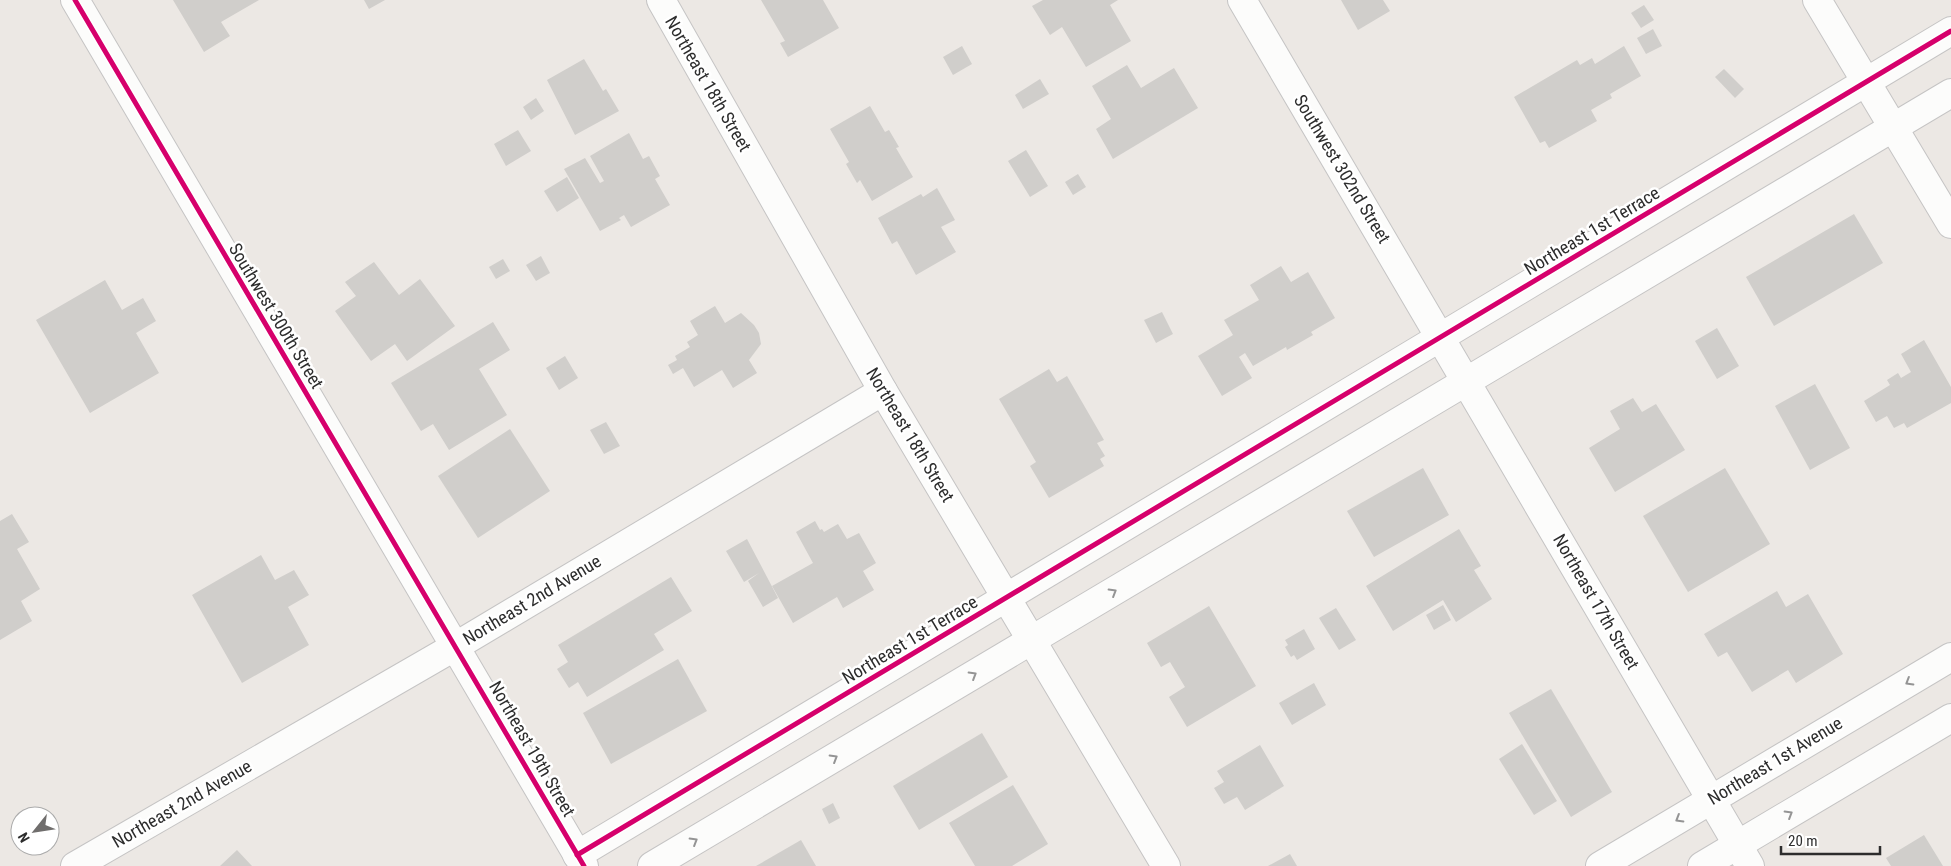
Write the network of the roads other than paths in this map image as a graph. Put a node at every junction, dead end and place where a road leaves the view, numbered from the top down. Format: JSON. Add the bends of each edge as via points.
{"nodes":[{"id":1,"x":75,"y":0,"type":"edge"},
{"id":2,"x":661,"y":0,"type":"edge"},
{"id":3,"x":1242,"y":0,"type":"edge"},
{"id":4,"x":1817,"y":0,"type":"edge"},
{"id":5,"x":1951,"y":31,"type":"edge"},
{"id":6,"x":1866,"y":81,"type":"junction"},
{"id":7,"x":1951,"y":93,"type":"edge"},
{"id":8,"x":1893,"y":128,"type":"junction"},
{"id":9,"x":1951,"y":224,"type":"edge"},
{"id":10,"x":1442,"y":338,"type":"junction"},
{"id":11,"x":1468,"y":382,"type":"junction"},
{"id":12,"x":883,"y":391,"type":"junction"},
{"id":13,"x":1007,"y":599,"type":"junction"},
{"id":14,"x":1031,"y":640,"type":"junction"},
{"id":15,"x":456,"y":646,"type":"junction"},
{"id":16,"x":1951,"y":656,"type":"edge"},
{"id":17,"x":1951,"y":718,"type":"edge"},
{"id":18,"x":1711,"y":800,"type":"junction"},
{"id":19,"x":1744,"y":856,"type":"edge"},
{"id":20,"x":581,"y":860,"type":"edge"},
{"id":21,"x":75,"y":866,"type":"edge"},
{"id":22,"x":652,"y":866,"type":"edge"},
{"id":23,"x":1166,"y":866,"type":"edge"},
{"id":24,"x":1600,"y":866,"type":"edge"},
{"id":25,"x":1702,"y":866,"type":"edge"}],
"edges":[{"from":1,"to":15,"type":"street","name":"Southwest 300th Street"},
{"from":2,"to":12,"type":"street","name":"Northeast 18th Street"},
{"from":3,"to":10,"type":"street","name":"Southwest 302nd Street"},
{"from":4,"to":6,"type":"street"},
{"from":5,"to":6,"type":"street","name":"Northeast 1st Terrace"},
{"from":6,"to":8,"type":"street"},
{"from":6,"to":10,"type":"street","name":"Northeast 1st Terrace"},
{"from":7,"to":8,"type":"street"},
{"from":8,"to":9,"type":"street"},
{"from":8,"to":11,"type":"street"},
{"from":10,"to":11,"type":"street","name":"Northeast 17th Street"},
{"from":10,"to":13,"type":"street","name":"Northeast 1st Terrace"},
{"from":14,"to":11,"type":"street","one_way":true},
{"from":11,"to":18,"type":"street","name":"Northeast 17th Street"},
{"from":12,"to":13,"type":"street","name":"Northeast 18th Street"},
{"from":12,"to":15,"type":"street","name":"Northeast 2nd Avenue"},
{"from":13,"to":14,"type":"street","name":"Northeast 18th Street"},
{"from":13,"to":20,"type":"street","name":"Northeast 1st Terrace"},
{"from":22,"to":14,"type":"street","one_way":true},
{"from":14,"to":23,"type":"street","name":"Northeast 18th Street"},
{"from":15,"to":20,"type":"street","name":"Northeast 19th Street"},
{"from":15,"to":21,"type":"street","name":"Northeast 2nd Avenue"},
{"from":16,"to":18,"type":"street","name":"Northeast 1st Avenue","one_way":true},
{"from":19,"to":17,"type":"street","one_way":true},
{"from":18,"to":19,"type":"street","name":"Northeast 17th Street"},
{"from":18,"to":24,"type":"street","name":"Northeast 1st Avenue","one_way":true},
{"from":19,"to":25,"type":"street"}]}
